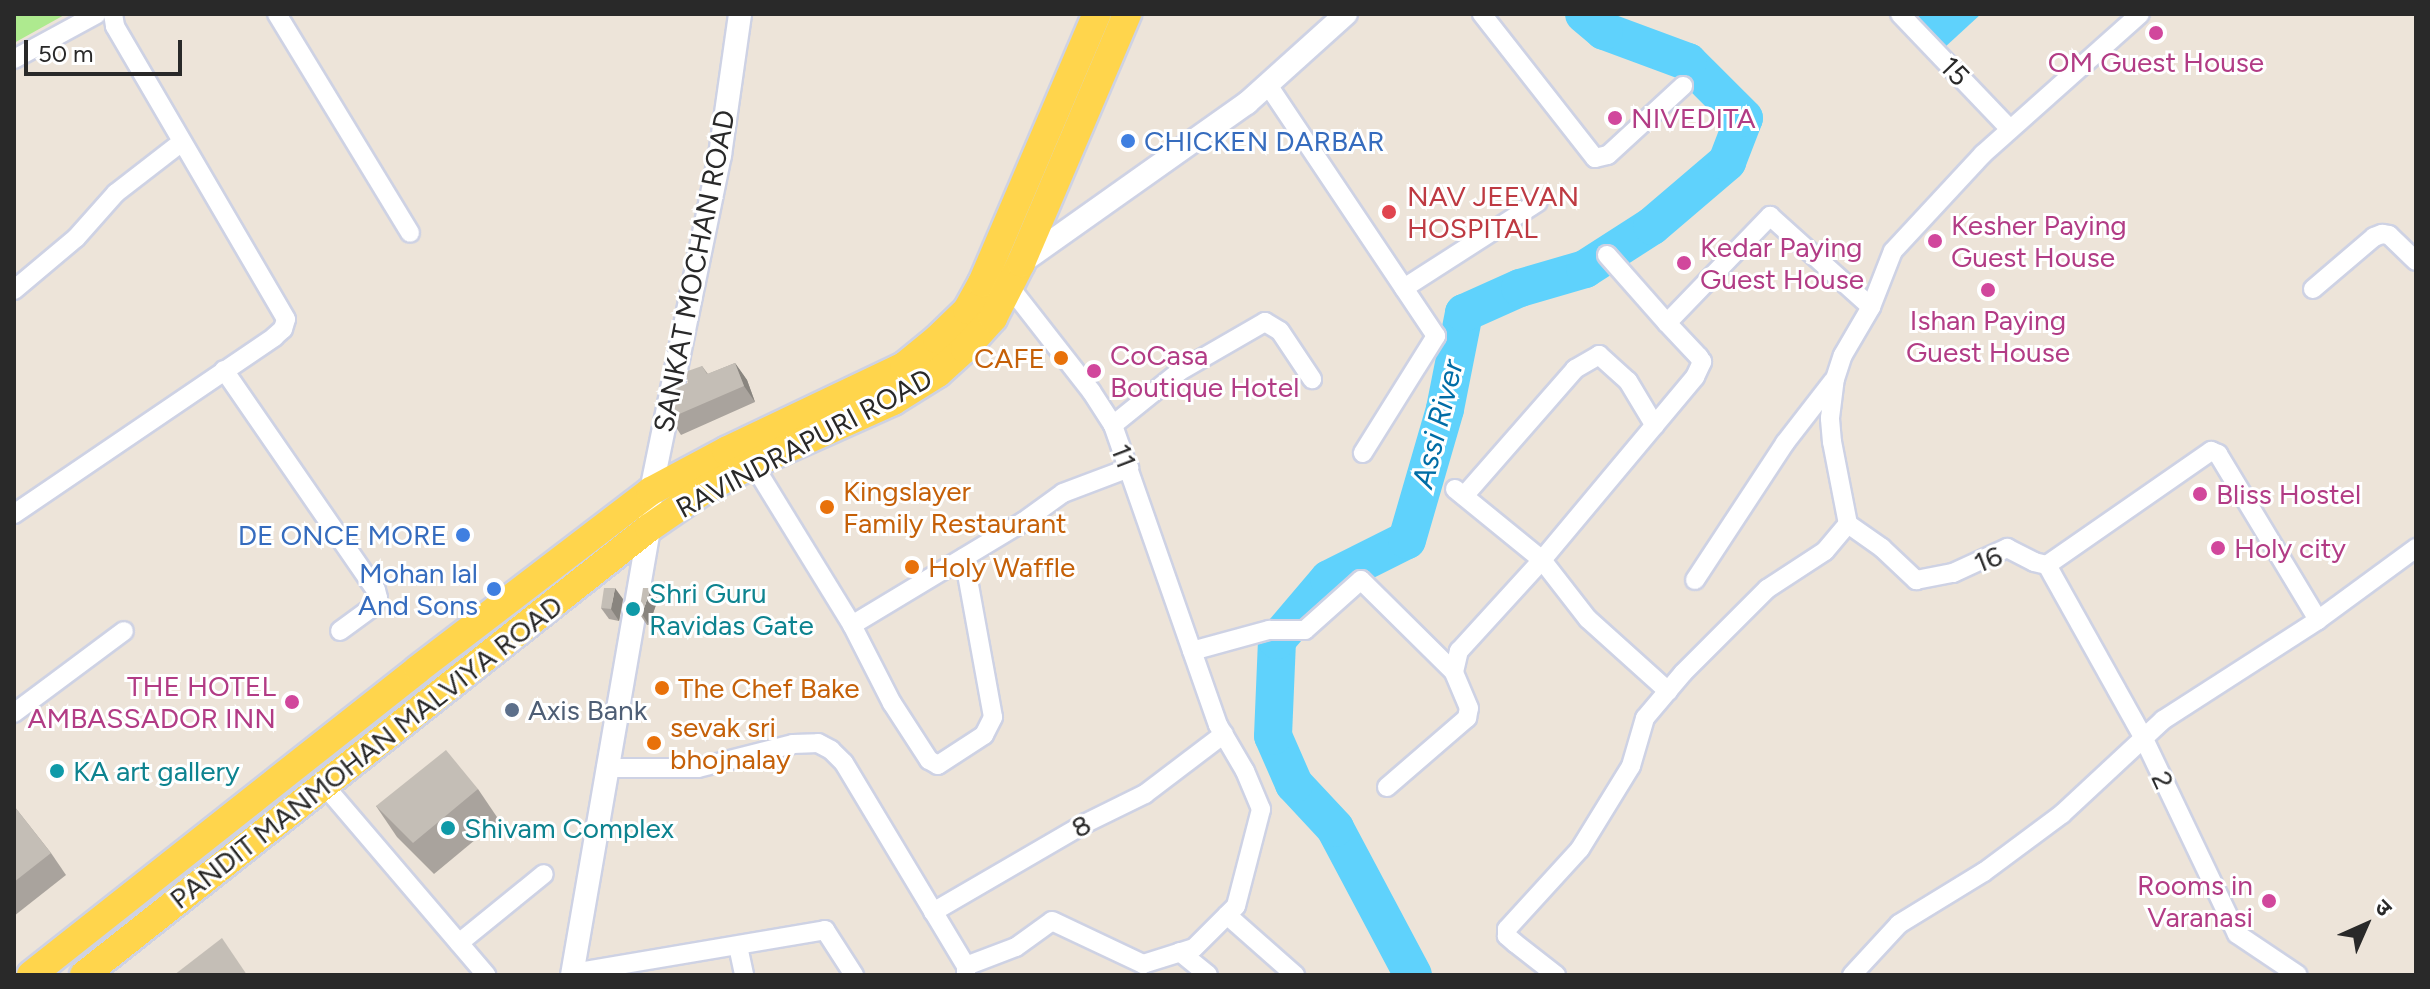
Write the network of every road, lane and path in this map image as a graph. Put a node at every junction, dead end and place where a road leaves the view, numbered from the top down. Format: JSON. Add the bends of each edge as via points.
{"nodes":[{"id":1,"x":97,"y":14,"type":"edge"},
{"id":2,"x":113,"y":14,"type":"edge"},
{"id":3,"x":277,"y":14,"type":"edge"},
{"id":4,"x":740,"y":14,"type":"edge"},
{"id":5,"x":1097,"y":14,"type":"edge"},
{"id":6,"x":1127,"y":14,"type":"edge"},
{"id":7,"x":1346,"y":14,"type":"edge"},
{"id":8,"x":1482,"y":14,"type":"edge"},
{"id":9,"x":1900,"y":14,"type":"edge"},
{"id":10,"x":2140,"y":14,"type":"edge"},
{"id":11,"x":14,"y":59,"type":"edge"},
{"id":12,"x":1268,"y":85,"type":"junction"},
{"id":13,"x":1683,"y":86,"type":"dead end"},
{"id":14,"x":2010,"y":129,"type":"junction"},
{"id":15,"x":182,"y":142,"type":"junction"},
{"id":16,"x":1538,"y":202,"type":"dead end"},
{"id":17,"x":410,"y":233,"type":"dead end"},
{"id":18,"x":1607,"y":255,"type":"dead end"},
{"id":19,"x":2416,"y":261,"type":"edge"},
{"id":20,"x":1015,"y":274,"type":"junction"},
{"id":21,"x":15,"y":288,"type":"edge"},
{"id":22,"x":1404,"y":288,"type":"junction"},
{"id":23,"x":2313,"y":289,"type":"dead end"},
{"id":24,"x":1871,"y":307,"type":"junction"},
{"id":25,"x":1667,"y":323,"type":"junction"},
{"id":26,"x":224,"y":370,"type":"junction"},
{"id":27,"x":1312,"y":379,"type":"dead end"},
{"id":28,"x":1835,"y":379,"type":"junction"},
{"id":29,"x":1113,"y":425,"type":"junction"},
{"id":30,"x":1655,"y":426,"type":"junction"},
{"id":31,"x":1363,"y":453,"type":"dead end"},
{"id":32,"x":753,"y":464,"type":"junction"},
{"id":33,"x":1129,"y":468,"type":"junction"},
{"id":34,"x":651,"y":491,"type":"junction"},
{"id":35,"x":14,"y":514,"type":"edge"},
{"id":36,"x":1848,"y":524,"type":"junction"},
{"id":37,"x":649,"y":528,"type":"junction"},
{"id":38,"x":2416,"y":548,"type":"edge"},
{"id":39,"x":964,"y":558,"type":"junction"},
{"id":40,"x":1542,"y":560,"type":"junction"},
{"id":41,"x":2047,"y":565,"type":"junction"},
{"id":42,"x":1695,"y":580,"type":"dead end"},
{"id":43,"x":2318,"y":620,"type":"junction"},
{"id":44,"x":852,"y":625,"type":"junction"},
{"id":45,"x":124,"y":631,"type":"dead end"},
{"id":46,"x":340,"y":631,"type":"dead end"},
{"id":47,"x":1192,"y":651,"type":"junction"},
{"id":48,"x":1454,"y":672,"type":"junction"},
{"id":49,"x":1668,"y":691,"type":"junction"},
{"id":50,"x":14,"y":713,"type":"edge"},
{"id":51,"x":1224,"y":734,"type":"junction"},
{"id":52,"x":2143,"y":737,"type":"junction"},
{"id":53,"x":606,"y":768,"type":"junction"},
{"id":54,"x":324,"y":785,"type":"junction"},
{"id":55,"x":1387,"y":787,"type":"dead end"},
{"id":56,"x":544,"y":874,"type":"dead end"},
{"id":57,"x":933,"y":912,"type":"junction"},
{"id":58,"x":1227,"y":915,"type":"junction"},
{"id":59,"x":459,"y":943,"type":"junction"},
{"id":60,"x":738,"y":946,"type":"junction"},
{"id":61,"x":1180,"y":952,"type":"junction"},
{"id":62,"x":966,"y":970,"type":"edge"},
{"id":63,"x":572,"y":974,"type":"edge"},
{"id":64,"x":31,"y":975,"type":"edge"},
{"id":65,"x":84,"y":975,"type":"edge"},
{"id":66,"x":486,"y":975,"type":"edge"},
{"id":67,"x":744,"y":975,"type":"edge"},
{"id":68,"x":854,"y":975,"type":"edge"},
{"id":69,"x":1208,"y":975,"type":"edge"},
{"id":70,"x":1295,"y":975,"type":"edge"},
{"id":71,"x":1556,"y":975,"type":"edge"},
{"id":72,"x":1852,"y":975,"type":"edge"},
{"id":73,"x":2298,"y":975,"type":"edge"}],
"edges":[{"from":1,"to":11,"type":"street"},
{"from":2,"to":15,"type":"street"},
{"from":3,"to":17,"type":"street"},
{"from":4,"to":34,"type":"street","name":"SANKAT MOCHAN ROAD","via":[[720,155]]},
{"from":5,"to":34,"type":"main road","name":"RAVINDRAPURI ROAD","via":[[967,310],[904,366]]},
{"from":6,"to":20,"type":"main road","name":"RAVINDRAPURI ROAD"},
{"from":7,"to":12,"type":"street"},
{"from":8,"to":13,"type":"street","via":[[1595,158],[1608,155]]},
{"from":9,"to":14,"type":"street","name":"15"},
{"from":10,"to":14,"type":"street"},
{"from":12,"to":20,"type":"street"},
{"from":12,"to":22,"type":"street"},
{"from":14,"to":24,"type":"street","via":[[1893,251]]},
{"from":15,"to":21,"type":"street","via":[[125,185],[76,238]]},
{"from":15,"to":26,"type":"street","via":[[286,319],[274,337]]},
{"from":16,"to":22,"type":"street"},
{"from":18,"to":25,"type":"street"},
{"from":19,"to":23,"type":"street","via":[[2382,234]]},
{"from":20,"to":29,"type":"street","name":"11"},
{"from":20,"to":32,"type":"main road","name":"RAVINDRAPURI ROAD","via":[[993,318],[938,373],[893,401]]},
{"from":22,"to":31,"type":"street","via":[[1436,336]]},
{"from":24,"to":25,"type":"street","via":[[1770,216]]},
{"from":24,"to":28,"type":"street"},
{"from":25,"to":30,"type":"street","via":[[1702,362]]},
{"from":26,"to":35,"type":"street"},
{"from":26,"to":46,"type":"street","via":[[376,590],[374,606]]},
{"from":27,"to":29,"type":"street","via":[[1280,331],[1265,322],[1180,371]]},
{"from":28,"to":36,"type":"street","via":[[1832,442]]},
{"from":28,"to":42,"type":"street","via":[[1785,443]]},
{"from":29,"to":33,"type":"street","name":"11"},
{"from":30,"to":40,"type":"street"},
{"from":30,"to":40,"type":"street","via":[[1628,381],[1599,355],[1575,369],[1460,492]]},
{"from":32,"to":37,"type":"main road","name":"RAVINDRAPURI ROAD"},
{"from":32,"to":44,"type":"street"},
{"from":33,"to":39,"type":"street","via":[[1063,493]]},
{"from":33,"to":47,"type":"street","name":"11"},
{"from":34,"to":37,"type":"street","name":"SANKAT MOCHAN ROAD"},
{"from":34,"to":64,"type":"main road","name":"RAVINDRAPURI ROAD"},
{"from":36,"to":41,"type":"street","name":"16","via":[[1916,580],[1953,573],[2007,548]]},
{"from":36,"to":49,"type":"street","via":[[1825,551],[1767,589]]},
{"from":37,"to":53,"type":"street","name":"SANKAT MOCHAN ROAD"},
{"from":37,"to":54,"type":"main road","name":"PANDIT MANMOHAN MALVIYA ROAD"},
{"from":38,"to":43,"type":"street"},
{"from":39,"to":44,"type":"street"},
{"from":39,"to":44,"type":"street","via":[[993,717],[984,735],[949,761],[938,765],[929,760]]},
{"from":40,"to":48,"type":"street","via":[[1459,651]]},
{"from":40,"to":49,"type":"street","via":[[1588,619]]},
{"from":41,"to":43,"type":"street","name":"16","via":[[2207,452],[2218,454]]},
{"from":41,"to":52,"type":"street","name":"2"},
{"from":43,"to":52,"type":"street"},
{"from":45,"to":50,"type":"street"},
{"from":47,"to":48,"type":"street","via":[[1269,630],[1305,630],[1361,580]]},
{"from":47,"to":51,"type":"street","name":"11"},
{"from":48,"to":55,"type":"street","via":[[1469,708],[1467,718]]},
{"from":49,"to":71,"type":"street","via":[[1645,718],[1631,766],[1580,849],[1507,929],[1507,936]]},
{"from":51,"to":57,"type":"street","name":"8","via":[[1145,794]]},
{"from":51,"to":58,"type":"street","name":"11","via":[[1261,809],[1236,906]]},
{"from":52,"to":72,"type":"street","via":[[2062,814],[1984,872],[1899,924]]},
{"from":52,"to":73,"type":"street","name":"2","via":[[2237,934]]},
{"from":53,"to":57,"type":"street","via":[[698,768],[793,744],[818,743],[844,763]]},
{"from":53,"to":63,"type":"street","name":"SANKAT MOCHAN ROAD"},
{"from":54,"to":59,"type":"street"},
{"from":54,"to":65,"type":"main road","name":"PANDIT MANMOHAN MALVIYA ROAD"},
{"from":56,"to":59,"type":"street"},
{"from":57,"to":62,"type":"street"},
{"from":58,"to":61,"type":"street","via":[[1194,948]]},
{"from":58,"to":70,"type":"street"},
{"from":59,"to":66,"type":"street"},
{"from":60,"to":63,"type":"street"},
{"from":60,"to":67,"type":"street"},
{"from":60,"to":68,"type":"street","via":[[825,930]]},
{"from":61,"to":62,"type":"street","via":[[1143,964],[1052,921],[1016,947]]},
{"from":61,"to":69,"type":"street"}]}
